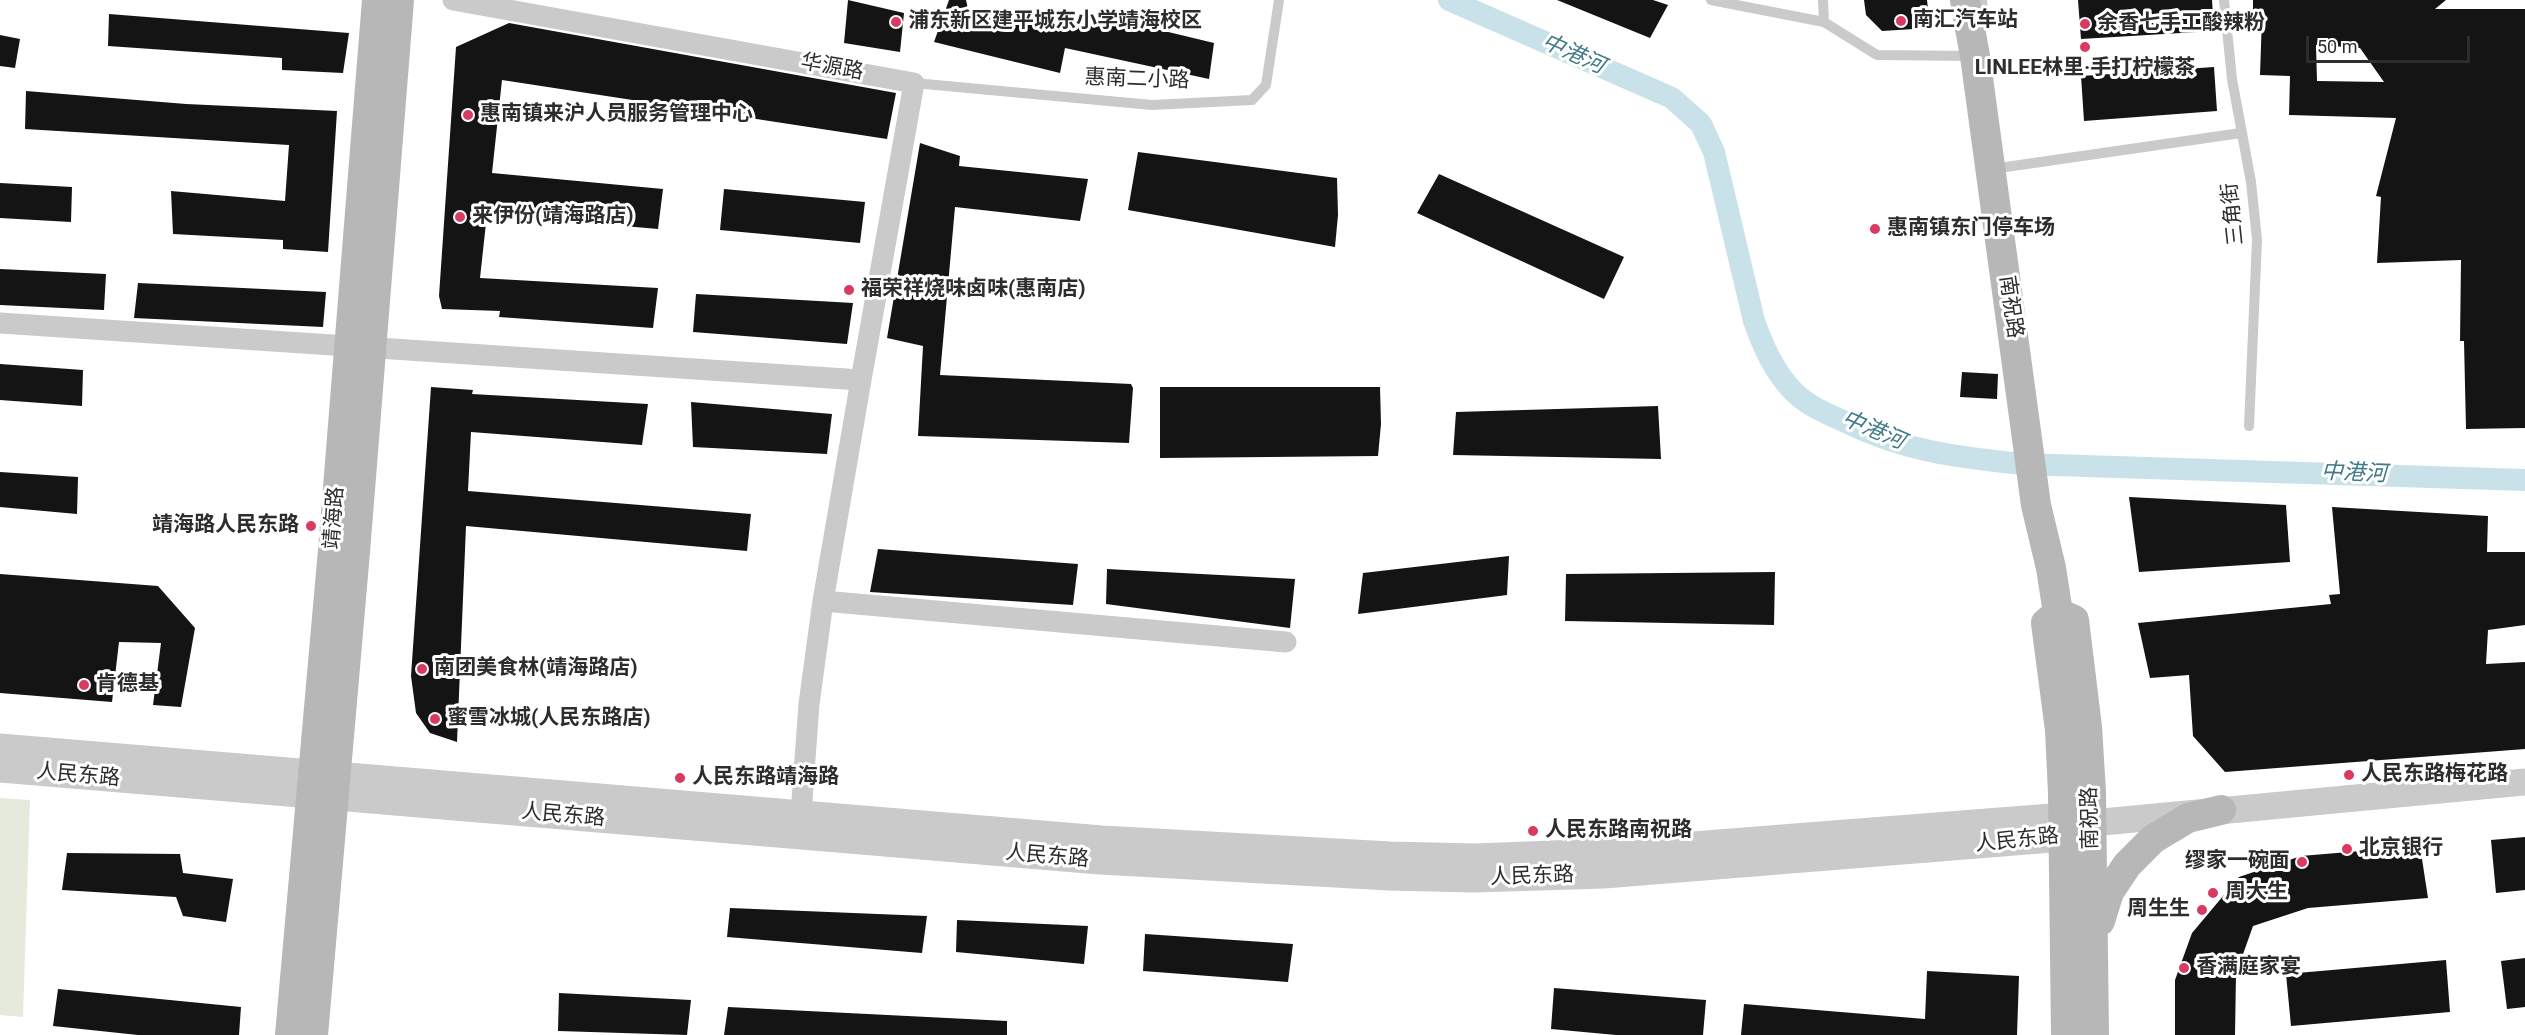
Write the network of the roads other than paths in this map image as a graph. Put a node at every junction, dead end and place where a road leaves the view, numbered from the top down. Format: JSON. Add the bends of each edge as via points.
{"nodes":[{"id":1,"x":376,"y":0,"type":"edge"},
{"id":2,"x":399,"y":0,"type":"edge"},
{"id":3,"x":453,"y":0,"type":"edge"},
{"id":4,"x":1279,"y":0,"type":"edge"},
{"id":5,"x":1711,"y":0,"type":"edge"},
{"id":6,"x":1823,"y":0,"type":"edge"},
{"id":7,"x":1965,"y":0,"type":"edge"},
{"id":8,"x":1982,"y":0,"type":"edge"},
{"id":9,"x":2224,"y":0,"type":"edge"},
{"id":10,"x":1824,"y":22,"type":"junction"},
{"id":11,"x":1973,"y":45,"type":"junction"},
{"id":12,"x":914,"y":83,"type":"junction"},
{"id":13,"x":2241,"y":133,"type":"junction"},
{"id":14,"x":1991,"y":170,"type":"junction"},
{"id":15,"x":0,"y":323,"type":"edge"},
{"id":16,"x":360,"y":346,"type":"junction"},
{"id":17,"x":861,"y":380,"type":"junction"},
{"id":18,"x":2249,"y":426,"type":"dead end"},
{"id":19,"x":823,"y":601,"type":"junction"},
{"id":20,"x":1286,"y":642,"type":"dead end"},
{"id":21,"x":0,"y":747,"type":"edge"},
{"id":22,"x":0,"y":769,"type":"edge"},
{"id":23,"x":2525,"y":782,"type":"edge"},
{"id":24,"x":323,"y":785,"type":"junction"},
{"id":25,"x":2221,"y":810,"type":"junction"},
{"id":26,"x":801,"y":814,"type":"junction"},
{"id":27,"x":2073,"y":825,"type":"junction"},
{"id":28,"x":2094,"y":942,"type":"junction"},
{"id":29,"x":290,"y":1035,"type":"edge"},
{"id":30,"x":313,"y":1035,"type":"edge"},
{"id":31,"x":2066,"y":1035,"type":"edge"},
{"id":32,"x":2094,"y":1035,"type":"edge"}],
"edges":[{"from":1,"to":16,"type":"main road","name":"靖海路"},
{"from":2,"to":16,"type":"main road","name":"靖海路"},
{"from":3,"to":12,"type":"street","name":"华源路"},
{"from":4,"to":12,"type":"lane","name":"惠南二小路","via":[[1266,85],[1252,100],[1152,105]]},
{"from":5,"to":10,"type":"lane"},
{"from":6,"to":10,"type":"lane"},
{"from":7,"to":11,"type":"main road","name":"南祝路"},
{"from":8,"to":11,"type":"lane"},
{"from":9,"to":13,"type":"lane","name":"三角街"},
{"from":10,"to":11,"type":"lane","via":[[1877,55]]},
{"from":11,"to":14,"type":"main road","name":"南祝路"},
{"from":12,"to":17,"type":"street"},
{"from":13,"to":14,"type":"lane"},
{"from":13,"to":18,"type":"lane","name":"三角街","via":[[2257,240]]},
{"from":14,"to":27,"type":"main road","name":"南祝路","via":[[2036,505],[2058,613],[2046,623]]},
{"from":15,"to":16,"type":"street"},
{"from":16,"to":17,"type":"street"},
{"from":16,"to":24,"type":"main road","name":"靖海路"},
{"from":17,"to":19,"type":"street"},
{"from":19,"to":20,"type":"street"},
{"from":19,"to":26,"type":"street","via":[[809,704]]},
{"from":21,"to":24,"type":"street","name":"人民东路"},
{"from":22,"to":24,"type":"street","name":"人民东路"},
{"from":23,"to":25,"type":"street","name":"人民东路"},
{"from":24,"to":26,"type":"street","name":"人民东路"},
{"from":24,"to":27,"type":"street","name":"人民东路","via":[[1100,861],[1474,879],[1604,874]]},
{"from":24,"to":29,"type":"main road","name":"靖海路"},
{"from":24,"to":30,"type":"main road","name":"靖海路"},
{"from":25,"to":27,"type":"street","name":"人民东路"},
{"from":25,"to":28,"type":"main road","via":[[2188,818],[2170,828],[2127,864],[2109,892]]},
{"from":26,"to":27,"type":"street","name":"人民东路","via":[[1102,839],[1474,857]]},
{"from":27,"to":28,"type":"main road","name":"南祝路"},
{"from":27,"to":31,"type":"main road","name":"南祝路"},
{"from":28,"to":32,"type":"main road","name":"南祝路"}]}
